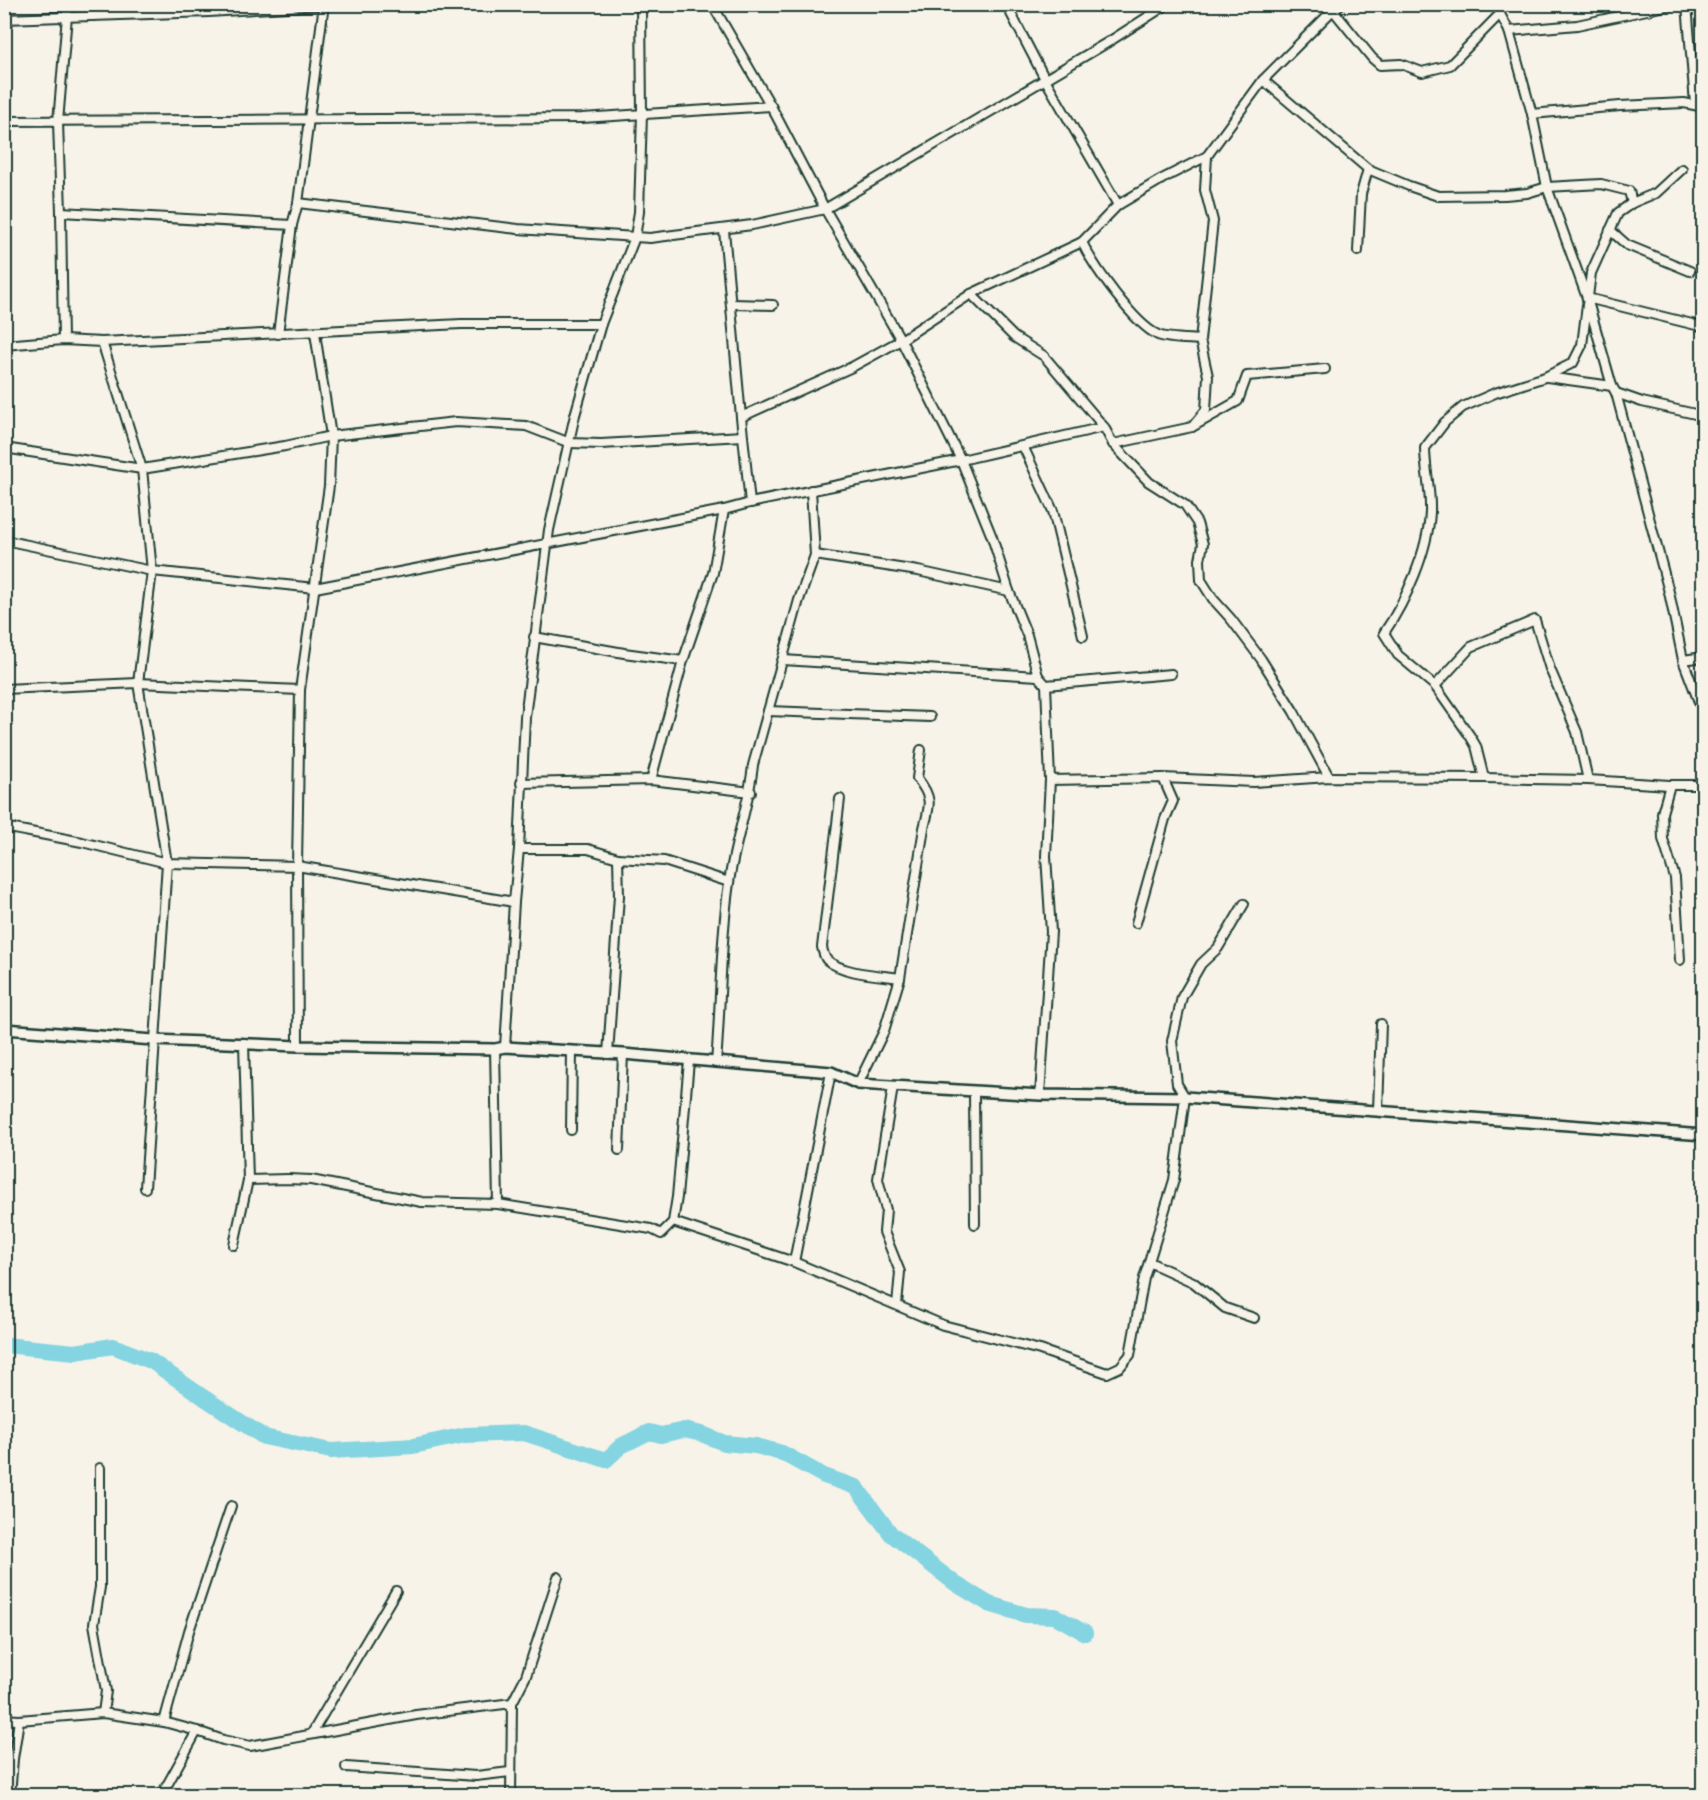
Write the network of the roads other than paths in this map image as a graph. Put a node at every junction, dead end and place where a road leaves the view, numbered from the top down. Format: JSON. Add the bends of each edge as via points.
{"nodes":[{"id":1,"x":68,"y":4,"type":"edge"},
{"id":2,"x":335,"y":4,"type":"edge"},
{"id":3,"x":453,"y":4,"type":"edge"},
{"id":4,"x":476,"y":4,"type":"edge"},
{"id":5,"x":641,"y":4,"type":"edge"},
{"id":6,"x":712,"y":4,"type":"edge"},
{"id":7,"x":1006,"y":4,"type":"edge"},
{"id":8,"x":1168,"y":4,"type":"edge"},
{"id":9,"x":1341,"y":4,"type":"edge"},
{"id":10,"x":1498,"y":4,"type":"edge"},
{"id":11,"x":1674,"y":4,"type":"edge"},
{"id":12,"x":1687,"y":4,"type":"edge"},
{"id":13,"x":324,"y":5,"type":"edge"},
{"id":14,"x":209,"y":8,"type":"edge"},
{"id":15,"x":1333,"y":10,"type":"junction"},
{"id":16,"x":1500,"y":14,"type":"junction"},
{"id":17,"x":66,"y":16,"type":"junction"},
{"id":18,"x":4,"y":19,"type":"edge"},
{"id":19,"x":1509,"y":31,"type":"junction"},
{"id":20,"x":1045,"y":79,"type":"junction"},
{"id":21,"x":1263,"y":80,"type":"junction"},
{"id":22,"x":1695,"y":104,"type":"junction"},
{"id":23,"x":771,"y":106,"type":"junction"},
{"id":24,"x":1704,"y":106,"type":"edge"},
{"id":25,"x":642,"y":114,"type":"junction"},
{"id":26,"x":1532,"y":114,"type":"junction"},
{"id":27,"x":309,"y":120,"type":"junction"},
{"id":28,"x":4,"y":121,"type":"edge"},
{"id":29,"x":57,"y":122,"type":"junction"},
{"id":30,"x":1208,"y":156,"type":"junction"},
{"id":31,"x":1368,"y":169,"type":"junction"},
{"id":32,"x":1682,"y":169,"type":"dead end"},
{"id":33,"x":1547,"y":187,"type":"junction"},
{"id":34,"x":298,"y":203,"type":"junction"},
{"id":35,"x":1632,"y":203,"type":"junction"},
{"id":36,"x":1118,"y":205,"type":"junction"},
{"id":37,"x":825,"y":209,"type":"junction"},
{"id":38,"x":62,"y":212,"type":"junction"},
{"id":39,"x":292,"y":225,"type":"junction"},
{"id":40,"x":724,"y":230,"type":"junction"},
{"id":41,"x":1610,"y":230,"type":"junction"},
{"id":42,"x":635,"y":237,"type":"junction"},
{"id":43,"x":1082,"y":242,"type":"junction"},
{"id":44,"x":1358,"y":251,"type":"dead end"},
{"id":45,"x":1690,"y":271,"type":"dead end"},
{"id":46,"x":971,"y":294,"type":"junction"},
{"id":47,"x":1587,"y":298,"type":"junction"},
{"id":48,"x":731,"y":304,"type":"junction"},
{"id":49,"x":773,"y":304,"type":"dead end"},
{"id":50,"x":601,"y":324,"type":"junction"},
{"id":51,"x":1704,"y":327,"type":"edge"},
{"id":52,"x":315,"y":333,"type":"junction"},
{"id":53,"x":278,"y":334,"type":"junction"},
{"id":54,"x":63,"y":340,"type":"junction"},
{"id":55,"x":901,"y":340,"type":"junction"},
{"id":56,"x":1200,"y":340,"type":"junction"},
{"id":57,"x":102,"y":342,"type":"junction"},
{"id":58,"x":4,"y":345,"type":"edge"},
{"id":59,"x":1325,"y":369,"type":"dead end"},
{"id":60,"x":1545,"y":377,"type":"junction"},
{"id":61,"x":1614,"y":389,"type":"junction"},
{"id":62,"x":1704,"y":416,"type":"edge"},
{"id":63,"x":741,"y":417,"type":"junction"},
{"id":64,"x":1104,"y":427,"type":"junction"},
{"id":65,"x":1192,"y":427,"type":"junction"},
{"id":66,"x":331,"y":436,"type":"junction"},
{"id":67,"x":743,"y":436,"type":"junction"},
{"id":68,"x":570,"y":442,"type":"junction"},
{"id":69,"x":1113,"y":444,"type":"junction"},
{"id":70,"x":1023,"y":446,"type":"junction"},
{"id":71,"x":4,"y":448,"type":"edge"},
{"id":72,"x":961,"y":460,"type":"junction"},
{"id":73,"x":141,"y":470,"type":"junction"},
{"id":74,"x":811,"y":490,"type":"junction"},
{"id":75,"x":750,"y":503,"type":"junction"},
{"id":76,"x":724,"y":510,"type":"junction"},
{"id":77,"x":4,"y":540,"type":"edge"},
{"id":78,"x":547,"y":545,"type":"junction"},
{"id":79,"x":815,"y":555,"type":"junction"},
{"id":80,"x":152,"y":571,"type":"junction"},
{"id":81,"x":315,"y":588,"type":"junction"},
{"id":82,"x":1009,"y":591,"type":"junction"},
{"id":83,"x":1083,"y":636,"type":"dead end"},
{"id":84,"x":534,"y":637,"type":"junction"},
{"id":85,"x":1704,"y":657,"type":"edge"},
{"id":86,"x":783,"y":660,"type":"junction"},
{"id":87,"x":1683,"y":660,"type":"junction"},
{"id":88,"x":683,"y":662,"type":"junction"},
{"id":89,"x":1171,"y":674,"type":"dead end"},
{"id":90,"x":1038,"y":676,"type":"junction"},
{"id":91,"x":138,"y":683,"type":"junction"},
{"id":92,"x":1046,"y":685,"type":"junction"},
{"id":93,"x":1435,"y":686,"type":"junction"},
{"id":94,"x":4,"y":689,"type":"edge"},
{"id":95,"x":300,"y":690,"type":"junction"},
{"id":96,"x":768,"y":711,"type":"junction"},
{"id":97,"x":1704,"y":715,"type":"edge"},
{"id":98,"x":930,"y":717,"type":"dead end"},
{"id":99,"x":921,"y":750,"type":"dead end"},
{"id":100,"x":1329,"y":777,"type":"junction"},
{"id":101,"x":1163,"y":778,"type":"junction"},
{"id":102,"x":1484,"y":778,"type":"junction"},
{"id":103,"x":651,"y":780,"type":"junction"},
{"id":104,"x":1050,"y":780,"type":"junction"},
{"id":105,"x":1588,"y":780,"type":"junction"},
{"id":106,"x":521,"y":783,"type":"junction"},
{"id":107,"x":1670,"y":785,"type":"junction"},
{"id":108,"x":1704,"y":785,"type":"edge"},
{"id":109,"x":751,"y":792,"type":"junction"},
{"id":110,"x":840,"y":799,"type":"dead end"},
{"id":111,"x":4,"y":827,"type":"edge"},
{"id":112,"x":519,"y":849,"type":"junction"},
{"id":113,"x":618,"y":858,"type":"junction"},
{"id":114,"x":167,"y":863,"type":"junction"},
{"id":115,"x":297,"y":866,"type":"junction"},
{"id":116,"x":729,"y":882,"type":"junction"},
{"id":117,"x":514,"y":902,"type":"junction"},
{"id":118,"x":1244,"y":904,"type":"dead end"},
{"id":119,"x":1136,"y":923,"type":"dead end"},
{"id":120,"x":1680,"y":960,"type":"dead end"},
{"id":121,"x":900,"y":978,"type":"junction"},
{"id":122,"x":1381,"y":1024,"type":"dead end"},
{"id":123,"x":4,"y":1029,"type":"edge"},
{"id":124,"x":154,"y":1040,"type":"junction"},
{"id":125,"x":244,"y":1043,"type":"junction"},
{"id":126,"x":298,"y":1046,"type":"junction"},
{"id":127,"x":506,"y":1047,"type":"junction"},
{"id":128,"x":495,"y":1049,"type":"junction"},
{"id":129,"x":572,"y":1051,"type":"junction"},
{"id":130,"x":608,"y":1054,"type":"junction"},
{"id":131,"x":623,"y":1054,"type":"junction"},
{"id":132,"x":689,"y":1061,"type":"junction"},
{"id":133,"x":716,"y":1063,"type":"junction"},
{"id":134,"x":831,"y":1072,"type":"junction"},
{"id":135,"x":858,"y":1084,"type":"junction"},
{"id":136,"x":893,"y":1087,"type":"junction"},
{"id":137,"x":974,"y":1091,"type":"junction"},
{"id":138,"x":1040,"y":1095,"type":"junction"},
{"id":139,"x":1185,"y":1097,"type":"junction"},
{"id":140,"x":1378,"y":1110,"type":"junction"},
{"id":141,"x":571,"y":1130,"type":"dead end"},
{"id":142,"x":1704,"y":1135,"type":"edge"},
{"id":143,"x":619,"y":1150,"type":"dead end"},
{"id":144,"x":248,"y":1180,"type":"junction"},
{"id":145,"x":145,"y":1188,"type":"dead end"},
{"id":146,"x":498,"y":1204,"type":"junction"},
{"id":147,"x":673,"y":1222,"type":"junction"},
{"id":148,"x":975,"y":1224,"type":"dead end"},
{"id":149,"x":234,"y":1245,"type":"dead end"},
{"id":150,"x":794,"y":1262,"type":"junction"},
{"id":151,"x":1149,"y":1262,"type":"junction"},
{"id":152,"x":897,"y":1305,"type":"junction"},
{"id":153,"x":1254,"y":1318,"type":"dead end"},
{"id":154,"x":100,"y":1468,"type":"dead end"},
{"id":155,"x":231,"y":1506,"type":"dead end"},
{"id":156,"x":558,"y":1577,"type":"dead end"},
{"id":157,"x":396,"y":1591,"type":"dead end"},
{"id":158,"x":512,"y":1703,"type":"junction"},
{"id":159,"x":104,"y":1713,"type":"junction"},
{"id":160,"x":4,"y":1719,"type":"edge"},
{"id":161,"x":19,"y":1720,"type":"junction"},
{"id":162,"x":164,"y":1722,"type":"junction"},
{"id":163,"x":197,"y":1731,"type":"junction"},
{"id":164,"x":312,"y":1733,"type":"junction"},
{"id":165,"x":346,"y":1767,"type":"dead end"},
{"id":166,"x":510,"y":1772,"type":"junction"},
{"id":167,"x":10,"y":1796,"type":"edge"},
{"id":168,"x":161,"y":1796,"type":"edge"},
{"id":169,"x":511,"y":1796,"type":"edge"}],
"edges":[{"from":1,"to":17,"type":"street"},
{"from":2,"to":13,"type":"street"},
{"from":3,"to":4,"type":"street"},
{"from":5,"to":25,"type":"street"},
{"from":6,"to":23,"type":"street"},
{"from":7,"to":20,"type":"street"},
{"from":8,"to":20,"type":"street"},
{"from":9,"to":15,"type":"street"},
{"from":10,"to":16,"type":"street"},
{"from":11,"to":19,"type":"street","via":[[1577,25]]},
{"from":12,"to":22,"type":"street"},
{"from":13,"to":14,"type":"street"},
{"from":13,"to":27,"type":"street"},
{"from":14,"to":17,"type":"street"},
{"from":15,"to":16,"type":"street","via":[[1380,65],[1401,64],[1422,72],[1450,65]]},
{"from":15,"to":21,"type":"street"},
{"from":16,"to":19,"type":"street"},
{"from":17,"to":18,"type":"street"},
{"from":17,"to":29,"type":"street"},
{"from":19,"to":26,"type":"street"},
{"from":20,"to":36,"type":"street"},
{"from":20,"to":37,"type":"street"},
{"from":21,"to":30,"type":"street"},
{"from":21,"to":31,"type":"street"},
{"from":22,"to":24,"type":"street"},
{"from":22,"to":26,"type":"street","via":[[1620,105]]},
{"from":23,"to":25,"type":"street"},
{"from":23,"to":37,"type":"street"},
{"from":25,"to":27,"type":"street"},
{"from":25,"to":42,"type":"street"},
{"from":26,"to":33,"type":"street"},
{"from":27,"to":29,"type":"street"},
{"from":27,"to":34,"type":"street"},
{"from":28,"to":29,"type":"street"},
{"from":29,"to":38,"type":"street"},
{"from":30,"to":36,"type":"street"},
{"from":30,"to":56,"type":"street","via":[[1205,190],[1213,221]]},
{"from":31,"to":33,"type":"street","via":[[1438,196],[1505,195]]},
{"from":31,"to":44,"type":"street","via":[[1361,194]]},
{"from":32,"to":35,"type":"street","via":[[1656,193]]},
{"from":33,"to":35,"type":"street","via":[[1601,184],[1629,191]]},
{"from":33,"to":47,"type":"street"},
{"from":34,"to":39,"type":"street"},
{"from":34,"to":42,"type":"street","via":[[518,229]]},
{"from":35,"to":41,"type":"street","via":[[1618,213]]},
{"from":36,"to":43,"type":"street"},
{"from":37,"to":40,"type":"street"},
{"from":37,"to":55,"type":"street"},
{"from":38,"to":39,"type":"street"},
{"from":38,"to":54,"type":"street"},
{"from":39,"to":53,"type":"street"},
{"from":40,"to":42,"type":"street"},
{"from":40,"to":48,"type":"street"},
{"from":41,"to":45,"type":"street","via":[[1627,245]]},
{"from":41,"to":47,"type":"street","via":[[1592,273]]},
{"from":42,"to":50,"type":"street"},
{"from":43,"to":46,"type":"street"},
{"from":43,"to":56,"type":"street","via":[[1113,290],[1146,326],[1159,335]]},
{"from":46,"to":55,"type":"street"},
{"from":46,"to":64,"type":"street","via":[[1014,337],[1044,356]]},
{"from":47,"to":51,"type":"street"},
{"from":47,"to":60,"type":"street","via":[[1582,345],[1573,363]]},
{"from":47,"to":61,"type":"street"},
{"from":48,"to":49,"type":"street"},
{"from":48,"to":63,"type":"street"},
{"from":50,"to":52,"type":"street","via":[[461,324]]},
{"from":50,"to":68,"type":"street"},
{"from":52,"to":53,"type":"street"},
{"from":52,"to":66,"type":"street"},
{"from":53,"to":57,"type":"street"},
{"from":54,"to":57,"type":"street"},
{"from":54,"to":58,"type":"street"},
{"from":55,"to":63,"type":"street","via":[[852,367]]},
{"from":55,"to":72,"type":"street"},
{"from":56,"to":65,"type":"street","via":[[1208,376],[1206,410]]},
{"from":57,"to":73,"type":"street"},
{"from":59,"to":65,"type":"street","via":[[1247,376],[1238,401]]},
{"from":60,"to":61,"type":"street"},
{"from":60,"to":93,"type":"street","via":[[1463,407],[1445,422],[1425,448],[1430,513],[1424,543],[1399,609],[1384,633],[1398,655]]},
{"from":61,"to":62,"type":"street","via":[[1642,402]]},
{"from":61,"to":87,"type":"street","via":[[1669,592]]},
{"from":63,"to":67,"type":"street"},
{"from":64,"to":69,"type":"street"},
{"from":64,"to":70,"type":"street"},
{"from":65,"to":69,"type":"street"},
{"from":66,"to":68,"type":"street","via":[[456,422],[526,426]]},
{"from":66,"to":73,"type":"street"},
{"from":66,"to":81,"type":"street","via":[[329,486]]},
{"from":67,"to":68,"type":"street","via":[[601,444]]},
{"from":67,"to":75,"type":"street"},
{"from":68,"to":78,"type":"street"},
{"from":69,"to":100,"type":"street","via":[[1149,482],[1185,504],[1197,523],[1203,544],[1201,580],[1261,659]]},
{"from":70,"to":72,"type":"street"},
{"from":70,"to":83,"type":"street","via":[[1053,511]]},
{"from":71,"to":73,"type":"street"},
{"from":72,"to":74,"type":"street"},
{"from":72,"to":82,"type":"street"},
{"from":73,"to":80,"type":"street"},
{"from":74,"to":75,"type":"street"},
{"from":74,"to":79,"type":"street"},
{"from":75,"to":76,"type":"street"},
{"from":76,"to":78,"type":"street"},
{"from":76,"to":88,"type":"street","via":[[713,573]]},
{"from":77,"to":80,"type":"street"},
{"from":78,"to":81,"type":"street"},
{"from":78,"to":84,"type":"street"},
{"from":79,"to":82,"type":"street","via":[[918,571]]},
{"from":79,"to":86,"type":"street"},
{"from":80,"to":81,"type":"street"},
{"from":80,"to":91,"type":"street"},
{"from":81,"to":95,"type":"street"},
{"from":82,"to":90,"type":"street"},
{"from":84,"to":88,"type":"street"},
{"from":84,"to":106,"type":"street"},
{"from":85,"to":87,"type":"street"},
{"from":86,"to":90,"type":"street"},
{"from":86,"to":96,"type":"street"},
{"from":87,"to":97,"type":"street"},
{"from":88,"to":103,"type":"street"},
{"from":89,"to":92,"type":"street"},
{"from":90,"to":92,"type":"street"},
{"from":91,"to":94,"type":"street"},
{"from":91,"to":95,"type":"street"},
{"from":91,"to":114,"type":"street"},
{"from":92,"to":104,"type":"street"},
{"from":93,"to":102,"type":"street","via":[[1476,746]]},
{"from":93,"to":105,"type":"street","via":[[1471,646],[1535,620],[1550,669],[1577,732]]},
{"from":95,"to":115,"type":"street"},
{"from":96,"to":98,"type":"street"},
{"from":96,"to":109,"type":"street","via":[[753,765]]},
{"from":99,"to":121,"type":"street","via":[[917,778],[930,805]]},
{"from":100,"to":101,"type":"street","via":[[1254,782]]},
{"from":100,"to":102,"type":"street"},
{"from":101,"to":104,"type":"street"},
{"from":101,"to":119,"type":"street","via":[[1173,801]]},
{"from":102,"to":105,"type":"street"},
{"from":103,"to":106,"type":"street"},
{"from":103,"to":109,"type":"street"},
{"from":104,"to":138,"type":"street","via":[[1046,856],[1052,932]]},
{"from":105,"to":107,"type":"street"},
{"from":106,"to":112,"type":"street"},
{"from":107,"to":108,"type":"street"},
{"from":107,"to":120,"type":"street","via":[[1662,813],[1663,839],[1675,878]]},
{"from":109,"to":116,"type":"street"},
{"from":110,"to":121,"type":"street","via":[[824,956],[851,970]]},
{"from":111,"to":114,"type":"street"},
{"from":112,"to":113,"type":"street","via":[[588,849]]},
{"from":112,"to":117,"type":"street"},
{"from":113,"to":116,"type":"street","via":[[664,861]]},
{"from":113,"to":130,"type":"street"},
{"from":114,"to":115,"type":"street"},
{"from":114,"to":124,"type":"street"},
{"from":115,"to":117,"type":"street"},
{"from":115,"to":126,"type":"street"},
{"from":116,"to":133,"type":"street"},
{"from":117,"to":127,"type":"street"},
{"from":118,"to":139,"type":"street","via":[[1182,997],[1172,1041],[1177,1084]]},
{"from":121,"to":135,"type":"street","via":[[884,1031]]},
{"from":122,"to":140,"type":"street"},
{"from":123,"to":124,"type":"street"},
{"from":124,"to":125,"type":"street"},
{"from":124,"to":145,"type":"street"},
{"from":125,"to":126,"type":"street"},
{"from":125,"to":144,"type":"street"},
{"from":126,"to":128,"type":"street"},
{"from":127,"to":128,"type":"street"},
{"from":127,"to":129,"type":"street"},
{"from":128,"to":146,"type":"street"},
{"from":129,"to":130,"type":"street"},
{"from":129,"to":141,"type":"street"},
{"from":130,"to":131,"type":"street"},
{"from":131,"to":132,"type":"street"},
{"from":131,"to":143,"type":"street"},
{"from":132,"to":133,"type":"street"},
{"from":132,"to":147,"type":"street"},
{"from":133,"to":134,"type":"street"},
{"from":134,"to":135,"type":"street"},
{"from":134,"to":150,"type":"street"},
{"from":135,"to":136,"type":"street"},
{"from":136,"to":137,"type":"street"},
{"from":136,"to":152,"type":"street","via":[[878,1179],[886,1210],[885,1233],[900,1272]]},
{"from":137,"to":138,"type":"street"},
{"from":137,"to":148,"type":"street"},
{"from":138,"to":139,"type":"street"},
{"from":139,"to":140,"type":"street"},
{"from":139,"to":151,"type":"street","via":[[1174,1180]]},
{"from":140,"to":142,"type":"street"},
{"from":144,"to":146,"type":"street","via":[[311,1180],[422,1202]]},
{"from":144,"to":149,"type":"street"},
{"from":146,"to":147,"type":"street","via":[[651,1229],[661,1234]]},
{"from":147,"to":150,"type":"street"},
{"from":150,"to":152,"type":"street"},
{"from":151,"to":152,"type":"street","via":[[1130,1355],[1120,1367],[1107,1373],[1040,1350],[943,1325]]},
{"from":151,"to":153,"type":"street","via":[[1193,1282],[1225,1308]]},
{"from":154,"to":159,"type":"street","via":[[100,1587],[94,1624],[106,1691]]},
{"from":155,"to":162,"type":"street","via":[[189,1630]]},
{"from":156,"to":158,"type":"street","via":[[526,1676]]},
{"from":157,"to":164,"type":"street"},
{"from":158,"to":164,"type":"street"},
{"from":158,"to":166,"type":"street"},
{"from":159,"to":161,"type":"street"},
{"from":159,"to":162,"type":"street"},
{"from":160,"to":161,"type":"street"},
{"from":161,"to":167,"type":"street"},
{"from":162,"to":163,"type":"street"},
{"from":163,"to":164,"type":"street","via":[[250,1746]]},
{"from":163,"to":168,"type":"street"},
{"from":165,"to":166,"type":"street","via":[[476,1776]]},
{"from":166,"to":169,"type":"street"}]}
